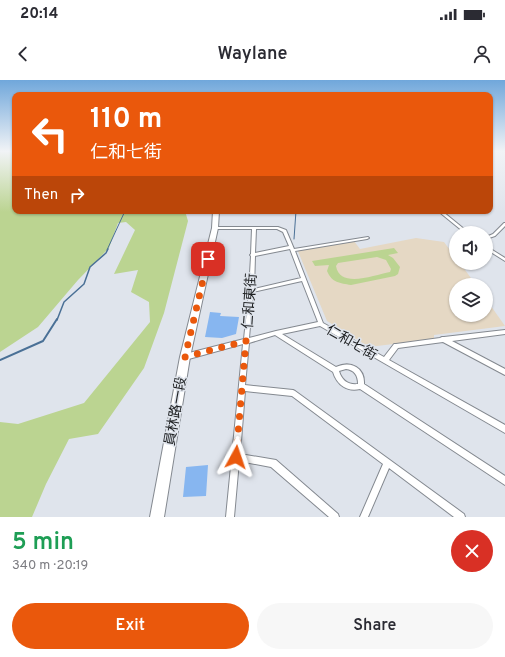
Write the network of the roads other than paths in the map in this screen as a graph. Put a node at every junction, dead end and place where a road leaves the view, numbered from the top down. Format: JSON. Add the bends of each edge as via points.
{"nodes":[{"id":1,"x":216,"y":214,"type":"edge"},
{"id":2,"x":444,"y":214,"type":"edge"},
{"id":3,"x":505,"y":224,"type":"edge"},
{"id":4,"x":458,"y":226,"type":"edge"},
{"id":5,"x":215,"y":228,"type":"junction"},
{"id":6,"x":254,"y":228,"type":"junction"},
{"id":7,"x":493,"y":235,"type":"edge"},
{"id":8,"x":367,"y":238,"type":"dead end"},
{"id":9,"x":292,"y":248,"type":"junction"},
{"id":10,"x":493,"y":252,"type":"edge"},
{"id":11,"x":252,"y":255,"type":"junction"},
{"id":12,"x":505,"y":260,"type":"edge"},
{"id":13,"x":304,"y":279,"type":"junction"},
{"id":14,"x":251,"y":291,"type":"junction"},
{"id":15,"x":321,"y":324,"type":"junction"},
{"id":16,"x":505,"y":332,"type":"edge"},
{"id":17,"x":276,"y":333,"type":"junction"},
{"id":18,"x":441,"y":339,"type":"junction"},
{"id":19,"x":246,"y":341,"type":"junction"},
{"id":20,"x":185,"y":357,"type":"junction"},
{"id":21,"x":384,"y":361,"type":"junction"},
{"id":22,"x":336,"y":370,"type":"junction"},
{"id":23,"x":505,"y":372,"type":"edge"},
{"id":24,"x":361,"y":386,"type":"junction"},
{"id":25,"x":242,"y":388,"type":"junction"},
{"id":26,"x":505,"y":429,"type":"edge"},
{"id":27,"x":236,"y":457,"type":"junction"},
{"id":28,"x":387,"y":463,"type":"junction"},
{"id":29,"x":505,"y":481,"type":"edge"},
{"id":30,"x":158,"y":517,"type":"edge"},
{"id":31,"x":230,"y":517,"type":"edge"},
{"id":32,"x":335,"y":517,"type":"edge"},
{"id":33,"x":364,"y":517,"type":"edge"},
{"id":34,"x":461,"y":517,"type":"edge"}],
"edges":[{"from":1,"to":5,"type":"main road","name":"員林路一段"},
{"from":2,"to":4,"type":"street"},
{"from":3,"to":7,"type":"street"},
{"from":5,"to":6,"type":"street"},
{"from":5,"to":20,"type":"main road","name":"員林路一段"},
{"from":6,"to":9,"type":"street","via":[[282,229]]},
{"from":6,"to":11,"type":"street","name":"仁和東街"},
{"from":8,"to":9,"type":"street"},
{"from":9,"to":11,"type":"street"},
{"from":9,"to":13,"type":"street"},
{"from":10,"to":12,"type":"street"},
{"from":11,"to":14,"type":"street","name":"仁和東街"},
{"from":13,"to":14,"type":"street"},
{"from":13,"to":15,"type":"street"},
{"from":14,"to":19,"type":"street","name":"仁和東街"},
{"from":15,"to":17,"type":"street","name":"仁和七街"},
{"from":15,"to":21,"type":"street","name":"仁和七街"},
{"from":16,"to":18,"type":"street"},
{"from":17,"to":19,"type":"street","name":"仁和七街"},
{"from":17,"to":22,"type":"street"},
{"from":18,"to":21,"type":"street","via":[[396,346]]},
{"from":18,"to":23,"type":"street"},
{"from":19,"to":20,"type":"street","name":"仁和七街"},
{"from":19,"to":25,"type":"street","name":"仁和東街"},
{"from":20,"to":30,"type":"main road","name":"員林路一段"},
{"from":21,"to":26,"type":"street","name":"仁和七街"},
{"from":22,"to":24,"type":"street","via":[[337,377],[342,383],[355,388]]},
{"from":22,"to":24,"type":"street","via":[[341,366],[354,368],[360,374]]},
{"from":24,"to":29,"type":"street"},
{"from":25,"to":27,"type":"street","name":"仁和東街"},
{"from":25,"to":28,"type":"street","via":[[293,393]]},
{"from":27,"to":31,"type":"street","name":"仁和東街"},
{"from":27,"to":32,"type":"street","via":[[273,463]]},
{"from":28,"to":33,"type":"street"},
{"from":28,"to":34,"type":"street"}]}
